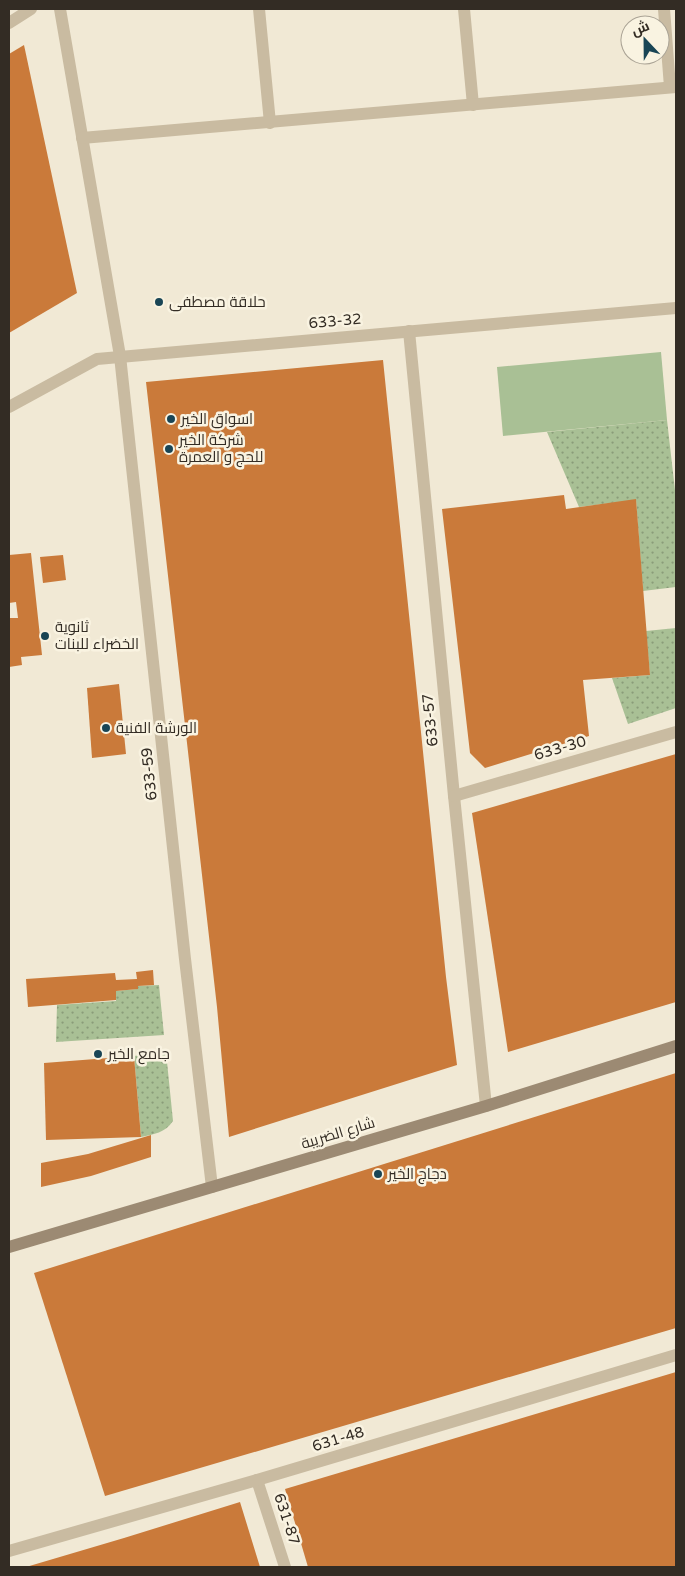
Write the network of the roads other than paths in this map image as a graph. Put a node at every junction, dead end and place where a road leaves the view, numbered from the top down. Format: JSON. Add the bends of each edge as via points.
{"nodes":[{"id":1,"x":31,"y":9,"type":"edge"},
{"id":2,"x":60,"y":9,"type":"edge"},
{"id":3,"x":259,"y":9,"type":"edge"},
{"id":4,"x":464,"y":9,"type":"edge"},
{"id":5,"x":664,"y":9,"type":"edge"},
{"id":6,"x":9,"y":23,"type":"edge"},
{"id":7,"x":673,"y":87,"type":"edge"},
{"id":8,"x":473,"y":105,"type":"junction"},
{"id":9,"x":270,"y":122,"type":"junction"},
{"id":10,"x":82,"y":138,"type":"junction"},
{"id":11,"x":676,"y":308,"type":"edge"},
{"id":12,"x":409,"y":331,"type":"junction"},
{"id":13,"x":120,"y":356,"type":"junction"},
{"id":14,"x":9,"y":407,"type":"edge"},
{"id":15,"x":676,"y":732,"type":"edge"},
{"id":16,"x":454,"y":796,"type":"junction"},
{"id":17,"x":676,"y":1046,"type":"edge"},
{"id":18,"x":486,"y":1106,"type":"junction"},
{"id":19,"x":212,"y":1188,"type":"junction"},
{"id":20,"x":9,"y":1247,"type":"edge"},
{"id":21,"x":676,"y":1355,"type":"edge"},
{"id":22,"x":257,"y":1480,"type":"junction"},
{"id":23,"x":9,"y":1551,"type":"edge"},
{"id":24,"x":285,"y":1567,"type":"edge"}],
"edges":[{"from":1,"to":6,"type":"street"},
{"from":2,"to":10,"type":"street","name":"633-59"},
{"from":3,"to":9,"type":"street"},
{"from":4,"to":8,"type":"street"},
{"from":5,"to":7,"type":"street"},
{"from":7,"to":8,"type":"street"},
{"from":8,"to":9,"type":"street"},
{"from":9,"to":10,"type":"street"},
{"from":10,"to":13,"type":"street","name":"633-59"},
{"from":11,"to":12,"type":"street","name":"633-32"},
{"from":12,"to":13,"type":"street","name":"633-32"},
{"from":12,"to":16,"type":"street","name":"633-57"},
{"from":13,"to":14,"type":"street","name":"633-32","via":[[97,359]]},
{"from":13,"to":19,"type":"street","name":"633-59"},
{"from":15,"to":16,"type":"street","name":"633-30"},
{"from":16,"to":18,"type":"street","name":"633-57"},
{"from":17,"to":18,"type":"street","name":"شارع الضريبة"},
{"from":18,"to":19,"type":"street","name":"شارع الضريبة"},
{"from":19,"to":20,"type":"street","name":"شارع الضريبة"},
{"from":21,"to":22,"type":"street","name":"631-48"},
{"from":22,"to":23,"type":"street","name":"631-48"},
{"from":22,"to":24,"type":"street","name":"631-87"}]}
